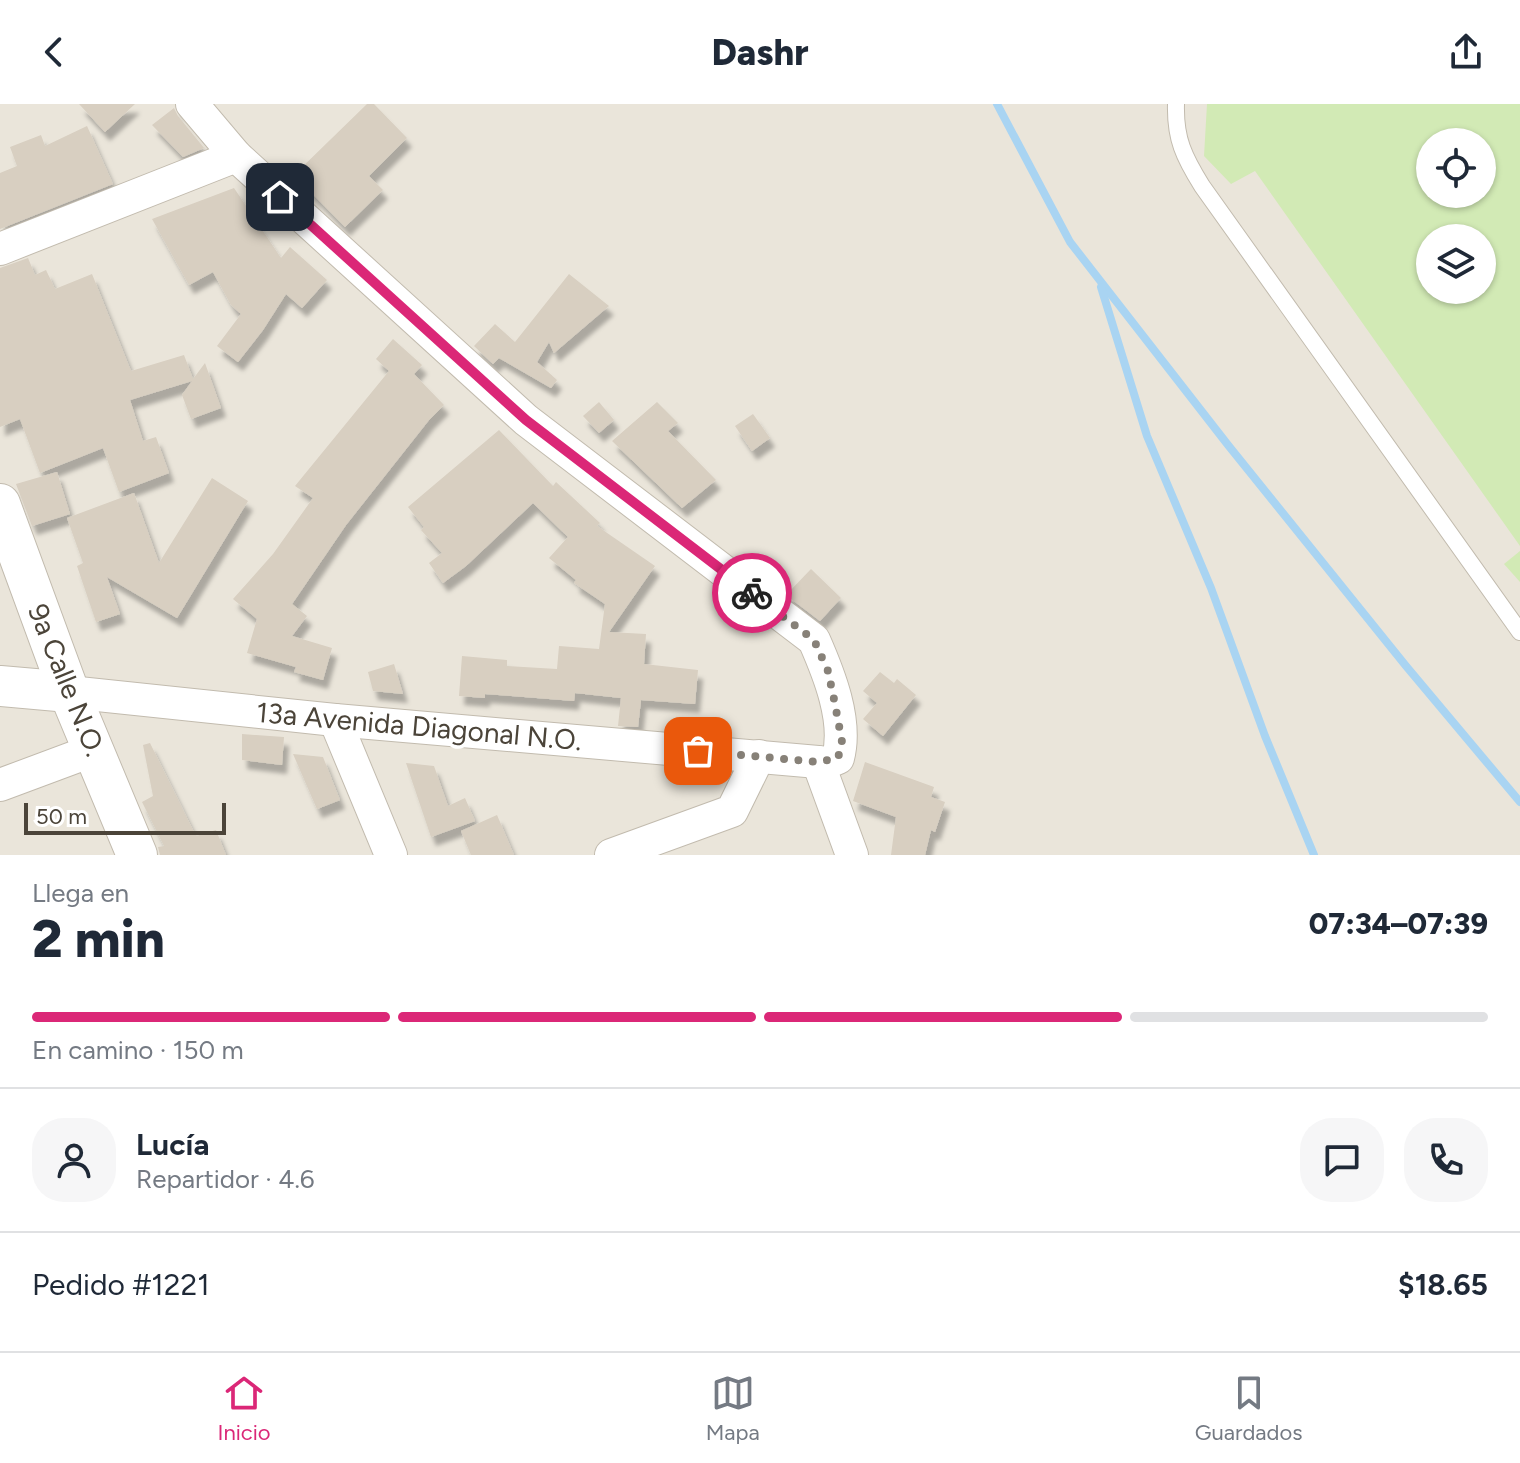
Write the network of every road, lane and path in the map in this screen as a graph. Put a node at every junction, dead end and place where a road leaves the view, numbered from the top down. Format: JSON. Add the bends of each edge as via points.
{"nodes":[{"id":1,"x":192,"y":104,"type":"edge"},
{"id":2,"x":1176,"y":104,"type":"edge"},
{"id":3,"x":236,"y":156,"type":"junction"},
{"id":4,"x":0,"y":249,"type":"edge"},
{"id":5,"x":0,"y":504,"type":"edge"},
{"id":6,"x":1514,"y":617,"type":"edge"},
{"id":7,"x":1520,"y":632,"type":"edge"},
{"id":8,"x":0,"y":686,"type":"edge"},
{"id":9,"x":69,"y":692,"type":"junction"},
{"id":10,"x":335,"y":720,"type":"junction"},
{"id":11,"x":94,"y":750,"type":"junction"},
{"id":12,"x":759,"y":756,"type":"junction"},
{"id":13,"x":828,"y":760,"type":"junction"},
{"id":14,"x":0,"y":785,"type":"edge"},
{"id":15,"x":137,"y":855,"type":"edge"},
{"id":16,"x":391,"y":855,"type":"edge"},
{"id":17,"x":611,"y":855,"type":"edge"},
{"id":18,"x":852,"y":855,"type":"edge"}],
"edges":[{"from":1,"to":3,"type":"street"},
{"from":2,"to":6,"type":"lane","via":[[1183,155],[1202,186]]},
{"from":3,"to":4,"type":"street"},
{"from":3,"to":13,"type":"street","via":[[526,420],[814,640],[828,671],[842,742]]},
{"from":5,"to":9,"type":"street","name":"9a Calle N.O."},
{"from":6,"to":7,"type":"lane"},
{"from":8,"to":9,"type":"street","name":"13a Avenida Diagonal N.O."},
{"from":9,"to":10,"type":"street","name":"13a Avenida Diagonal N.O."},
{"from":9,"to":11,"type":"street","name":"9a Calle N.O."},
{"from":10,"to":12,"type":"street","name":"13a Avenida Diagonal N.O."},
{"from":10,"to":16,"type":"street"},
{"from":11,"to":14,"type":"street"},
{"from":11,"to":15,"type":"street","name":"9a Calle N.O."},
{"from":12,"to":13,"type":"street","name":"13a Avenida Diagonal N.O."},
{"from":12,"to":17,"type":"street","via":[[732,811]]},
{"from":13,"to":18,"type":"street"}]}
